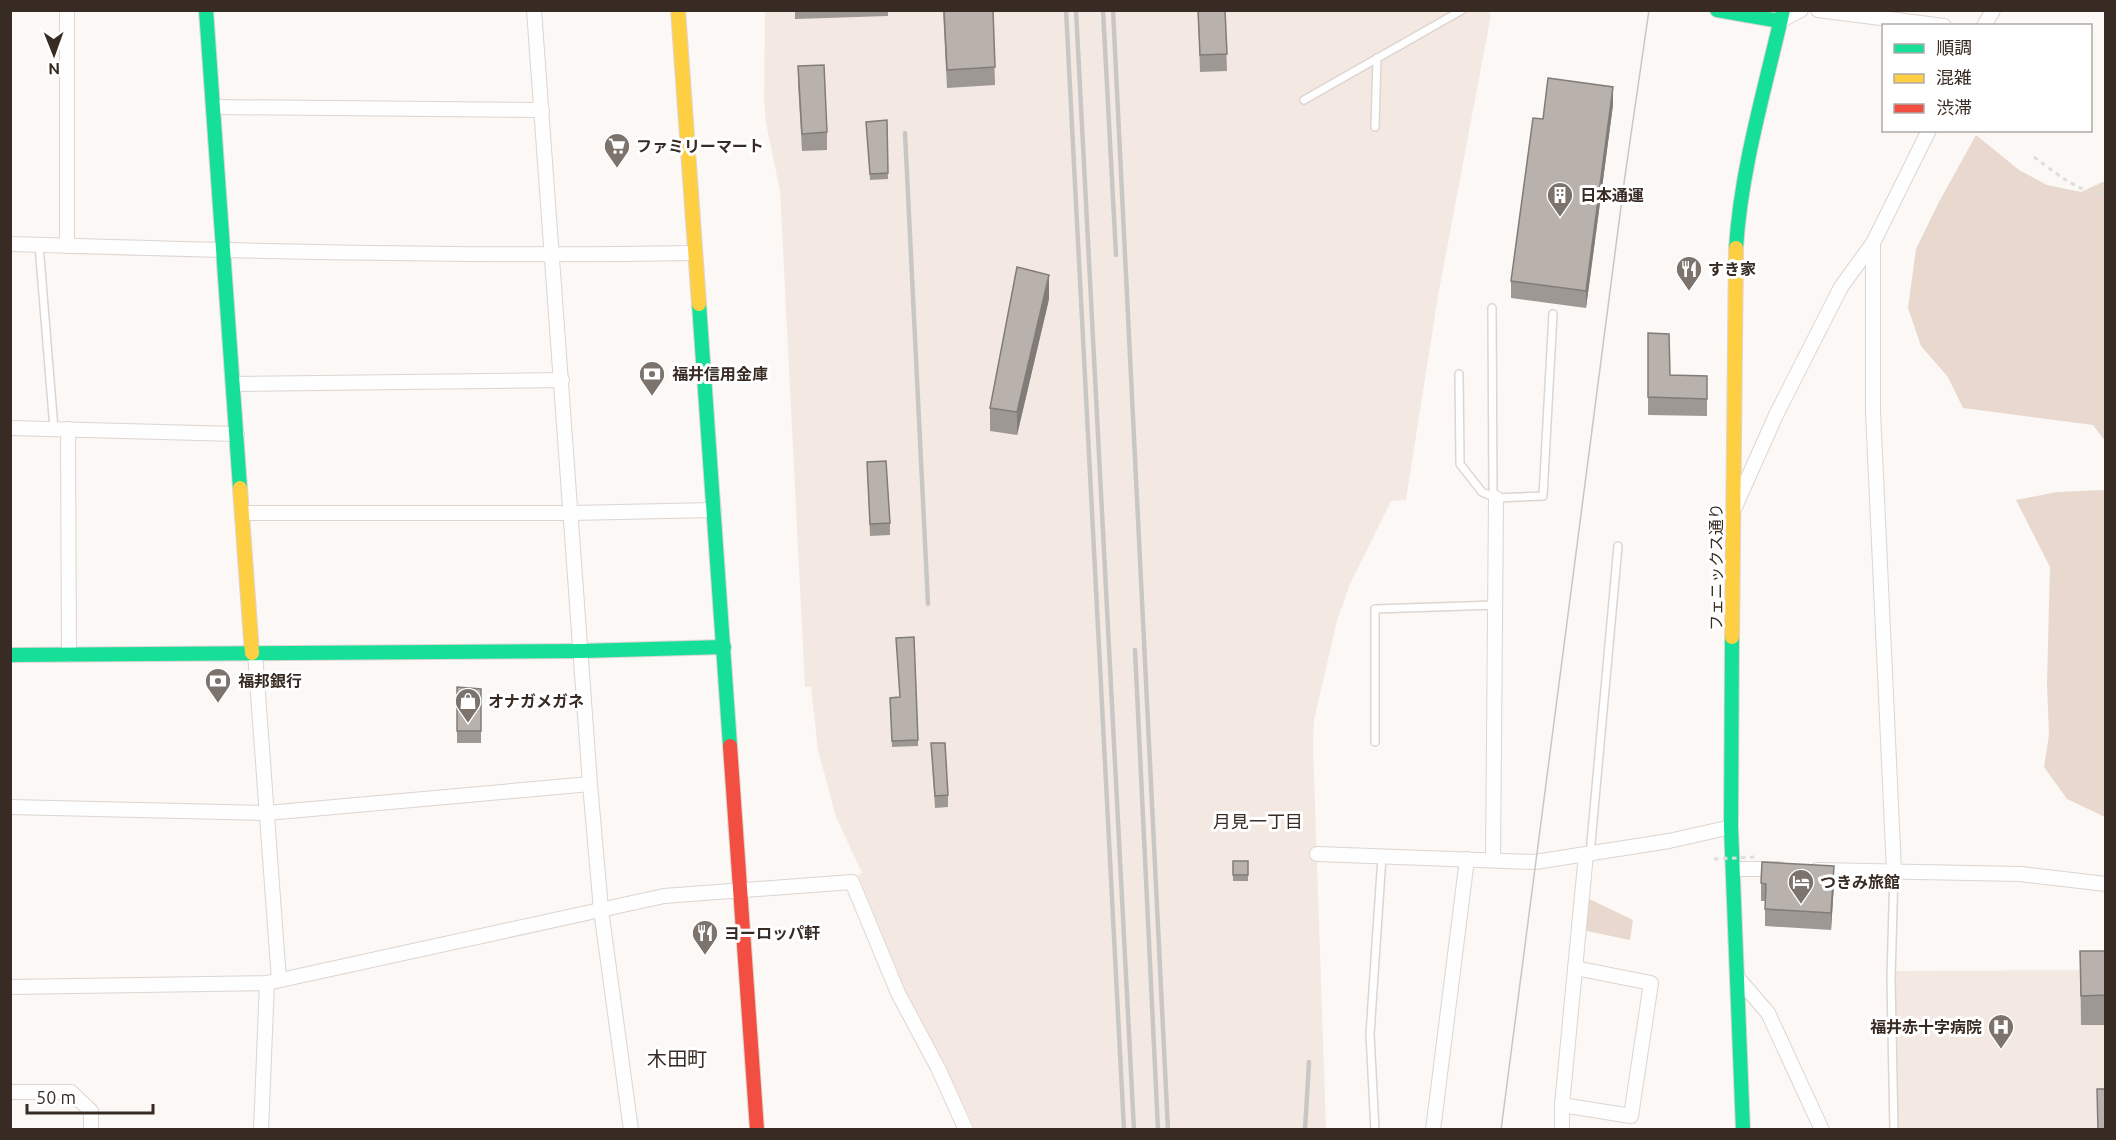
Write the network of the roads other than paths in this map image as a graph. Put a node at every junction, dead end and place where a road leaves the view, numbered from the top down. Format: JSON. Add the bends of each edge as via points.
{"nodes":[{"id":1,"x":67,"y":10,"type":"edge"},
{"id":2,"x":206,"y":10,"type":"edge"},
{"id":3,"x":534,"y":10,"type":"edge"},
{"id":4,"x":678,"y":10,"type":"edge"},
{"id":5,"x":1462,"y":10,"type":"edge"},
{"id":6,"x":1717,"y":10,"type":"edge"},
{"id":7,"x":1800,"y":10,"type":"edge"},
{"id":8,"x":1818,"y":10,"type":"edge"},
{"id":9,"x":1993,"y":10,"type":"edge"},
{"id":10,"x":1782,"y":16,"type":"edge"},
{"id":11,"x":1928,"y":24,"type":"edge"},
{"id":12,"x":1985,"y":24,"type":"edge"},
{"id":13,"x":1377,"y":58,"type":"junction"},
{"id":14,"x":1304,"y":100,"type":"dead end"},
{"id":15,"x":213,"y":107,"type":"junction"},
{"id":16,"x":542,"y":110,"type":"junction"},
{"id":17,"x":1375,"y":127,"type":"dead end"},
{"id":18,"x":1928,"y":132,"type":"edge"},
{"id":19,"x":1873,"y":243,"type":"junction"},
{"id":20,"x":10,"y":244,"type":"edge"},
{"id":21,"x":39,"y":245,"type":"junction"},
{"id":22,"x":67,"y":246,"type":"junction"},
{"id":23,"x":223,"y":251,"type":"junction"},
{"id":24,"x":695,"y":253,"type":"junction"},
{"id":25,"x":552,"y":255,"type":"junction"},
{"id":26,"x":1492,"y":308,"type":"dead end"},
{"id":27,"x":1553,"y":314,"type":"dead end"},
{"id":28,"x":1459,"y":374,"type":"dead end"},
{"id":29,"x":562,"y":380,"type":"junction"},
{"id":30,"x":233,"y":384,"type":"junction"},
{"id":31,"x":10,"y":428,"type":"edge"},
{"id":32,"x":61,"y":429,"type":"junction"},
{"id":33,"x":237,"y":434,"type":"junction"},
{"id":34,"x":1494,"y":498,"type":"junction"},
{"id":35,"x":714,"y":510,"type":"junction"},
{"id":36,"x":1733,"y":511,"type":"junction"},
{"id":37,"x":242,"y":513,"type":"junction"},
{"id":38,"x":571,"y":513,"type":"junction"},
{"id":39,"x":1618,"y":546,"type":"dead end"},
{"id":40,"x":1495,"y":605,"type":"junction"},
{"id":41,"x":724,"y":647,"type":"junction"},
{"id":42,"x":581,"y":651,"type":"junction"},
{"id":43,"x":254,"y":653,"type":"junction"},
{"id":44,"x":10,"y":655,"type":"edge"},
{"id":45,"x":69,"y":655,"type":"junction"},
{"id":46,"x":1375,"y":742,"type":"dead end"},
{"id":47,"x":590,"y":784,"type":"junction"},
{"id":48,"x":10,"y":807,"type":"edge"},
{"id":49,"x":267,"y":813,"type":"junction"},
{"id":50,"x":1731,"y":827,"type":"junction"},
{"id":51,"x":1317,"y":854,"type":"dead end"},
{"id":52,"x":1588,"y":854,"type":"junction"},
{"id":53,"x":1382,"y":857,"type":"junction"},
{"id":54,"x":1467,"y":859,"type":"junction"},
{"id":55,"x":1493,"y":860,"type":"junction"},
{"id":56,"x":1733,"y":868,"type":"junction"},
{"id":57,"x":1894,"y":871,"type":"junction"},
{"id":58,"x":2106,"y":884,"type":"edge"},
{"id":59,"x":740,"y":890,"type":"junction"},
{"id":60,"x":601,"y":910,"type":"junction"},
{"id":61,"x":1575,"y":968,"type":"junction"},
{"id":62,"x":1737,"y":977,"type":"junction"},
{"id":63,"x":273,"y":982,"type":"junction"},
{"id":64,"x":10,"y":987,"type":"edge"},
{"id":65,"x":10,"y":1092,"type":"edge"},
{"id":66,"x":1562,"y":1105,"type":"junction"},
{"id":67,"x":91,"y":1130,"type":"edge"},
{"id":68,"x":261,"y":1130,"type":"edge"},
{"id":69,"x":631,"y":1130,"type":"edge"},
{"id":70,"x":757,"y":1130,"type":"edge"},
{"id":71,"x":966,"y":1130,"type":"edge"},
{"id":72,"x":1375,"y":1130,"type":"edge"},
{"id":73,"x":1433,"y":1130,"type":"edge"},
{"id":74,"x":1562,"y":1130,"type":"edge"},
{"id":75,"x":1743,"y":1130,"type":"edge"},
{"id":76,"x":1822,"y":1130,"type":"edge"},
{"id":77,"x":1894,"y":1130,"type":"edge"}],
"edges":[{"from":1,"to":22,"type":"street"},
{"from":2,"to":15,"type":"street"},
{"from":3,"to":16,"type":"street"},
{"from":4,"to":24,"type":"street"},
{"from":5,"to":13,"type":"lane"},
{"from":6,"to":10,"type":"street"},
{"from":7,"to":10,"type":"street"},
{"from":8,"to":11,"type":"street"},
{"from":9,"to":12,"type":"street"},
{"from":10,"to":36,"type":"street","name":"フェニックス通り","via":[[1738,211]]},
{"from":13,"to":14,"type":"lane"},
{"from":13,"to":17,"type":"lane"},
{"from":15,"to":16,"type":"street"},
{"from":15,"to":23,"type":"street"},
{"from":16,"to":25,"type":"street"},
{"from":18,"to":19,"type":"street"},
{"from":19,"to":36,"type":"street","via":[[1836,298],[1776,414]]},
{"from":19,"to":57,"type":"street","via":[[1873,411]]},
{"from":20,"to":21,"type":"street"},
{"from":21,"to":22,"type":"street"},
{"from":21,"to":32,"type":"lane"},
{"from":22,"to":23,"type":"street"},
{"from":23,"to":25,"type":"street"},
{"from":23,"to":30,"type":"street"},
{"from":24,"to":25,"type":"street"},
{"from":24,"to":35,"type":"street"},
{"from":25,"to":29,"type":"street"},
{"from":26,"to":34,"type":"lane"},
{"from":27,"to":34,"type":"lane","via":[[1543,496]]},
{"from":28,"to":34,"type":"lane","via":[[1460,464],[1482,492]]},
{"from":29,"to":30,"type":"street"},
{"from":29,"to":38,"type":"street"},
{"from":30,"to":33,"type":"street"},
{"from":31,"to":32,"type":"street"},
{"from":32,"to":33,"type":"street"},
{"from":32,"to":45,"type":"street"},
{"from":33,"to":37,"type":"street"},
{"from":34,"to":40,"type":"street"},
{"from":35,"to":38,"type":"street"},
{"from":35,"to":41,"type":"street"},
{"from":36,"to":50,"type":"street","name":"フェニックス通り"},
{"from":37,"to":38,"type":"street"},
{"from":37,"to":43,"type":"street"},
{"from":38,"to":42,"type":"street"},
{"from":39,"to":52,"type":"lane"},
{"from":40,"to":46,"type":"lane","via":[[1375,609]]},
{"from":40,"to":55,"type":"street"},
{"from":41,"to":42,"type":"street"},
{"from":41,"to":59,"type":"street"},
{"from":42,"to":43,"type":"street"},
{"from":42,"to":47,"type":"street"},
{"from":43,"to":45,"type":"street"},
{"from":43,"to":49,"type":"street"},
{"from":44,"to":45,"type":"street"},
{"from":47,"to":49,"type":"street"},
{"from":47,"to":60,"type":"street"},
{"from":48,"to":49,"type":"street"},
{"from":49,"to":63,"type":"street"},
{"from":50,"to":52,"type":"street"},
{"from":50,"to":56,"type":"street","name":"フェニックス通り"},
{"from":51,"to":53,"type":"street"},
{"from":52,"to":55,"type":"street","via":[[1535,862]]},
{"from":52,"to":61,"type":"street"},
{"from":53,"to":54,"type":"street"},
{"from":53,"to":72,"type":"lane","via":[[1371,1034]]},
{"from":54,"to":55,"type":"street"},
{"from":54,"to":73,"type":"street"},
{"from":56,"to":57,"type":"street"},
{"from":56,"to":62,"type":"street","name":"フェニックス通り"},
{"from":57,"to":58,"type":"street","via":[[2020,874]]},
{"from":57,"to":77,"type":"lane"},
{"from":59,"to":60,"type":"street","via":[[664,896]]},
{"from":59,"to":70,"type":"street"},
{"from":59,"to":71,"type":"street","via":[[852,882],[898,993]]},
{"from":60,"to":63,"type":"street"},
{"from":60,"to":69,"type":"street"},
{"from":61,"to":66,"type":"street"},
{"from":61,"to":66,"type":"street","via":[[1651,983],[1631,1116]]},
{"from":62,"to":75,"type":"street","name":"フェニックス通り"},
{"from":62,"to":76,"type":"street","via":[[1768,1013]]},
{"from":63,"to":64,"type":"street"},
{"from":63,"to":68,"type":"street"},
{"from":65,"to":67,"type":"street","via":[[71,1092],[91,1111]]},
{"from":66,"to":74,"type":"street"}]}
